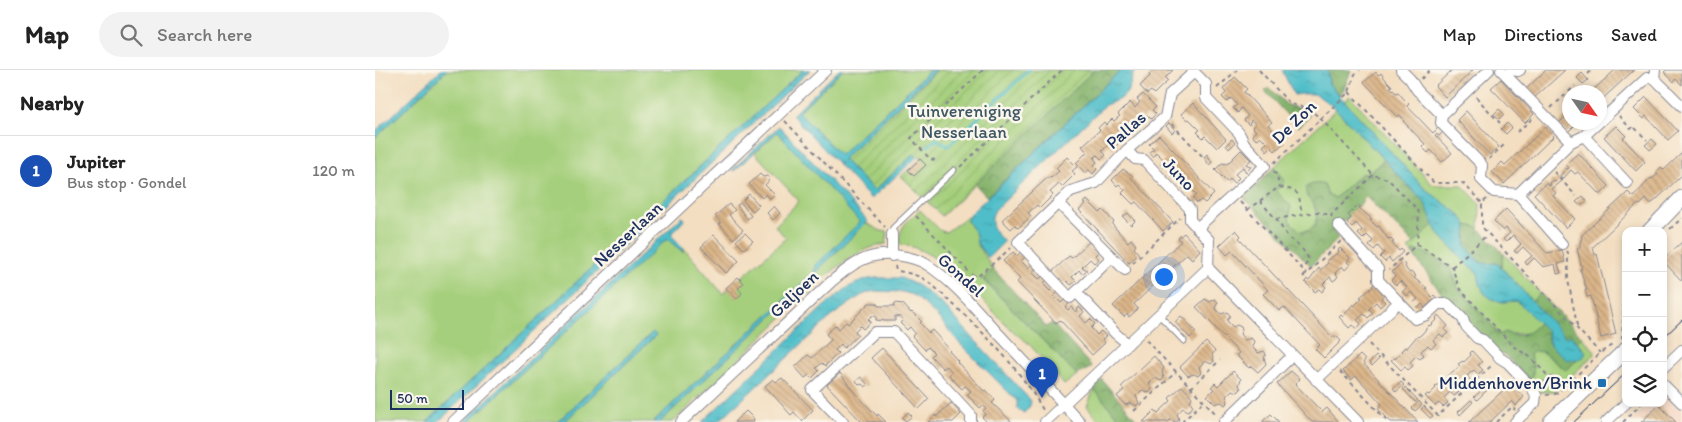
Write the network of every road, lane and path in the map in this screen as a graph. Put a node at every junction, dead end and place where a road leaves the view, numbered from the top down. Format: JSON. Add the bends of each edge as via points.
{"nodes":[{"id":1,"x":826,"y":70,"type":"edge"},
{"id":2,"x":983,"y":70,"type":"edge"},
{"id":3,"x":1062,"y":70,"type":"edge"},
{"id":4,"x":1237,"y":70,"type":"edge"},
{"id":5,"x":1259,"y":70,"type":"edge"},
{"id":6,"x":1401,"y":70,"type":"edge"},
{"id":7,"x":1430,"y":70,"type":"edge"},
{"id":8,"x":1489,"y":70,"type":"edge"},
{"id":9,"x":1501,"y":70,"type":"edge"},
{"id":10,"x":1511,"y":70,"type":"edge"},
{"id":11,"x":1520,"y":70,"type":"edge"},
{"id":12,"x":1592,"y":70,"type":"edge"},
{"id":13,"x":1357,"y":71,"type":"edge"},
{"id":14,"x":1588,"y":74,"type":"dead end"},
{"id":15,"x":1655,"y":74,"type":"edge"},
{"id":16,"x":1414,"y":86,"type":"junction"},
{"id":17,"x":1469,"y":90,"type":"junction"},
{"id":18,"x":1347,"y":93,"type":"junction"},
{"id":19,"x":1562,"y":96,"type":"edge"},
{"id":20,"x":1206,"y":98,"type":"junction"},
{"id":21,"x":1682,"y":106,"type":"edge"},
{"id":22,"x":1613,"y":110,"type":"junction"},
{"id":23,"x":1541,"y":113,"type":"junction"},
{"id":24,"x":779,"y":114,"type":"junction"},
{"id":25,"x":1442,"y":115,"type":"junction"},
{"id":26,"x":1165,"y":117,"type":"junction"},
{"id":27,"x":1320,"y":118,"type":"junction"},
{"id":28,"x":1500,"y":122,"type":"dead end"},
{"id":29,"x":1517,"y":132,"type":"dead end"},
{"id":30,"x":1584,"y":136,"type":"junction"},
{"id":31,"x":1647,"y":140,"type":"dead end"},
{"id":32,"x":1571,"y":142,"type":"junction"},
{"id":33,"x":1503,"y":145,"type":"dead end"},
{"id":34,"x":1127,"y":150,"type":"junction"},
{"id":35,"x":935,"y":160,"type":"dead end"},
{"id":36,"x":1205,"y":160,"type":"dead end"},
{"id":37,"x":1482,"y":165,"type":"junction"},
{"id":38,"x":1548,"y":165,"type":"junction"},
{"id":39,"x":1265,"y":166,"type":"junction"},
{"id":40,"x":953,"y":170,"type":"joint"},
{"id":41,"x":1373,"y":175,"type":"junction"},
{"id":42,"x":1627,"y":183,"type":"dead end"},
{"id":43,"x":1279,"y":186,"type":"junction"},
{"id":44,"x":1494,"y":192,"type":"junction"},
{"id":45,"x":1518,"y":194,"type":"junction"},
{"id":46,"x":1233,"y":195,"type":"junction"},
{"id":47,"x":1577,"y":196,"type":"dead end"},
{"id":48,"x":1682,"y":198,"type":"edge"},
{"id":49,"x":1260,"y":201,"type":"junction"},
{"id":50,"x":1058,"y":203,"type":"junction"},
{"id":51,"x":1482,"y":203,"type":"junction"},
{"id":52,"x":1190,"y":209,"type":"junction"},
{"id":53,"x":911,"y":210,"type":"junction"},
{"id":54,"x":1247,"y":210,"type":"junction"},
{"id":55,"x":1302,"y":214,"type":"junction"},
{"id":56,"x":1331,"y":215,"type":"junction"},
{"id":57,"x":1682,"y":218,"type":"edge"},
{"id":58,"x":1276,"y":219,"type":"junction"},
{"id":59,"x":1338,"y":225,"type":"joint"},
{"id":60,"x":1654,"y":227,"type":"edge"},
{"id":61,"x":1197,"y":228,"type":"junction"},
{"id":62,"x":1669,"y":230,"type":"dead end"},
{"id":63,"x":892,"y":234,"type":"junction"},
{"id":64,"x":1487,"y":234,"type":"junction"},
{"id":65,"x":1347,"y":236,"type":"junction"},
{"id":66,"x":1018,"y":242,"type":"junction"},
{"id":67,"x":1417,"y":244,"type":"junction"},
{"id":68,"x":1562,"y":244,"type":"joint"},
{"id":69,"x":892,"y":256,"type":"junction"},
{"id":70,"x":1112,"y":257,"type":"junction"},
{"id":71,"x":1452,"y":267,"type":"junction"},
{"id":72,"x":1208,"y":268,"type":"junction"},
{"id":73,"x":1302,"y":269,"type":"junction"},
{"id":74,"x":1125,"y":270,"type":"joint"},
{"id":75,"x":1625,"y":272,"type":"edge"},
{"id":76,"x":1307,"y":274,"type":"junction"},
{"id":77,"x":1303,"y":277,"type":"dead end"},
{"id":78,"x":1378,"y":280,"type":"junction"},
{"id":79,"x":1076,"y":292,"type":"junction"},
{"id":80,"x":1399,"y":302,"type":"junction"},
{"id":81,"x":1159,"y":314,"type":"junction"},
{"id":82,"x":1578,"y":330,"type":"junction"},
{"id":83,"x":1139,"y":333,"type":"junction"},
{"id":84,"x":1362,"y":337,"type":"junction"},
{"id":85,"x":1184,"y":341,"type":"dead end"},
{"id":86,"x":1621,"y":341,"type":"edge"},
{"id":87,"x":1128,"y":344,"type":"junction"},
{"id":88,"x":1161,"y":350,"type":"dead end"},
{"id":89,"x":1682,"y":350,"type":"edge"},
{"id":90,"x":1600,"y":352,"type":"junction"},
{"id":91,"x":1158,"y":353,"type":"junction"},
{"id":92,"x":1292,"y":356,"type":"junction"},
{"id":93,"x":1499,"y":358,"type":"junction"},
{"id":94,"x":1221,"y":360,"type":"dead end"},
{"id":95,"x":1333,"y":364,"type":"junction"},
{"id":96,"x":1667,"y":364,"type":"edge"},
{"id":97,"x":1176,"y":372,"type":"junction"},
{"id":98,"x":1316,"y":380,"type":"junction"},
{"id":99,"x":1567,"y":385,"type":"junction"},
{"id":100,"x":1667,"y":387,"type":"edge"},
{"id":101,"x":1191,"y":388,"type":"junction"},
{"id":102,"x":1536,"y":395,"type":"junction"},
{"id":103,"x":1680,"y":396,"type":"edge"},
{"id":104,"x":1204,"y":401,"type":"junction"},
{"id":105,"x":1064,"y":404,"type":"junction"},
{"id":106,"x":1622,"y":407,"type":"edge"},
{"id":107,"x":1638,"y":407,"type":"edge"},
{"id":108,"x":1134,"y":411,"type":"dead end"},
{"id":109,"x":1046,"y":421,"type":"edge"},
{"id":110,"x":1223,"y":421,"type":"edge"},
{"id":111,"x":453,"y":422,"type":"edge"},
{"id":112,"x":681,"y":422,"type":"edge"},
{"id":113,"x":842,"y":422,"type":"edge"},
{"id":114,"x":971,"y":422,"type":"edge"},
{"id":115,"x":1080,"y":422,"type":"edge"},
{"id":116,"x":1182,"y":422,"type":"edge"},
{"id":117,"x":1357,"y":422,"type":"edge"},
{"id":118,"x":1388,"y":422,"type":"edge"},
{"id":119,"x":1515,"y":422,"type":"edge"},
{"id":120,"x":1551,"y":422,"type":"edge"},
{"id":121,"x":1606,"y":422,"type":"edge"},
{"id":122,"x":1623,"y":422,"type":"edge"}],
"edges":[{"from":1,"to":24,"type":"street","name":"Nesserlaan"},
{"from":2,"to":35,"type":"path","via":[[911,138],[930,160]]},
{"from":3,"to":40,"type":"path","via":[[958,169]]},
{"from":4,"to":20,"type":"path"},
{"from":5,"to":27,"type":"path","via":[[1290,104],[1309,109]]},
{"from":6,"to":16,"type":"street"},
{"from":7,"to":16,"type":"path"},
{"from":8,"to":17,"type":"street"},
{"from":9,"to":23,"type":"street"},
{"from":10,"to":11,"type":"street"},
{"from":12,"to":14,"type":"path"},
{"from":13,"to":18,"type":"path","name":"De Zon"},
{"from":15,"to":21,"type":"street"},
{"from":15,"to":22,"type":"street"},
{"from":16,"to":25,"type":"street"},
{"from":17,"to":25,"type":"street"},
{"from":17,"to":28,"type":"path"},
{"from":18,"to":27,"type":"path","name":"De Zon"},
{"from":18,"to":51,"type":"path","via":[[1434,183],[1463,183]]},
{"from":19,"to":23,"type":"path"},
{"from":20,"to":26,"type":"street","name":"Pallas","via":[[1206,84],[1194,72],[1170,94]]},
{"from":20,"to":39,"type":"street","name":"Pallas"},
{"from":22,"to":30,"type":"street"},
{"from":22,"to":31,"type":"path"},
{"from":23,"to":29,"type":"path"},
{"from":23,"to":32,"type":"street"},
{"from":24,"to":63,"type":"path"},
{"from":24,"to":111,"type":"street","name":"Nesserlaan"},
{"from":25,"to":37,"type":"street","via":[[1441,123]]},
{"from":26,"to":34,"type":"street","name":"Pallas"},
{"from":26,"to":36,"type":"path"},
{"from":27,"to":39,"type":"path","name":"De Zon","via":[[1272,164]]},
{"from":27,"to":41,"type":"path"},
{"from":30,"to":32,"type":"street"},
{"from":30,"to":42,"type":"street"},
{"from":32,"to":38,"type":"street"},
{"from":33,"to":37,"type":"path"},
{"from":34,"to":50,"type":"street","name":"Pallas","via":[[1096,183],[1071,191]]},
{"from":34,"to":52,"type":"street","name":"Juno","via":[[1135,159],[1144,160]]},
{"from":37,"to":44,"type":"street","via":[[1481,180]]},
{"from":38,"to":45,"type":"street"},
{"from":38,"to":47,"type":"path"},
{"from":39,"to":43,"type":"path","via":[[1273,170]]},
{"from":39,"to":46,"type":"street"},
{"from":40,"to":53,"type":"lane"},
{"from":41,"to":56,"type":"path"},
{"from":41,"to":67,"type":"path","via":[[1388,179],[1417,209]]},
{"from":43,"to":49,"type":"path"},
{"from":43,"to":55,"type":"path","via":[[1298,193]]},
{"from":44,"to":45,"type":"street"},
{"from":44,"to":51,"type":"path"},
{"from":45,"to":68,"type":"street"},
{"from":46,"to":54,"type":"path"},
{"from":46,"to":61,"type":"street"},
{"from":48,"to":60,"type":"street"},
{"from":49,"to":54,"type":"path"},
{"from":49,"to":58,"type":"path"},
{"from":50,"to":66,"type":"street","name":"Pallas"},
{"from":50,"to":70,"type":"street"},
{"from":51,"to":64,"type":"path","via":[[1482,227]]},
{"from":52,"to":61,"type":"street","name":"Juno","via":[[1190,220]]},
{"from":52,"to":74,"type":"path"},
{"from":53,"to":63,"type":"lane","via":[[893,228]]},
{"from":53,"to":66,"type":"path","via":[[972,274],[978,276]]},
{"from":54,"to":73,"type":"path"},
{"from":55,"to":56,"type":"path","via":[[1317,212]]},
{"from":55,"to":58,"type":"path"},
{"from":56,"to":59,"type":"path"},
{"from":57,"to":62,"type":"path"},
{"from":58,"to":73,"type":"path","via":[[1289,237],[1303,248],[1308,258]]},
{"from":59,"to":65,"type":"street"},
{"from":61,"to":72,"type":"street","name":"Juno","via":[[1209,240]]},
{"from":63,"to":69,"type":"street"},
{"from":64,"to":71,"type":"path"},
{"from":64,"to":82,"type":"path"},
{"from":65,"to":76,"type":"path"},
{"from":65,"to":78,"type":"street","via":[[1378,269]]},
{"from":66,"to":79,"type":"street","via":[[1070,298]]},
{"from":67,"to":71,"type":"path"},
{"from":67,"to":78,"type":"path"},
{"from":68,"to":82,"type":"path","via":[[1568,253]]},
{"from":69,"to":105,"type":"street","name":"Gondel","via":[[924,263],[944,277]]},
{"from":69,"to":109,"type":"path","name":"Gondel","via":[[896,271],[907,272],[933,286],[978,328],[1031,389]]},
{"from":69,"to":112,"type":"street","name":"Galjoen","via":[[870,257],[832,281]]},
{"from":70,"to":74,"type":"street"},
{"from":70,"to":79,"type":"street"},
{"from":71,"to":99,"type":"path","via":[[1459,288],[1514,347],[1525,353],[1549,378],[1560,378]]},
{"from":72,"to":81,"type":"street"},
{"from":72,"to":92,"type":"street"},
{"from":73,"to":76,"type":"path"},
{"from":75,"to":86,"type":"path"},
{"from":76,"to":77,"type":"path"},
{"from":78,"to":80,"type":"street"},
{"from":79,"to":87,"type":"street"},
{"from":80,"to":84,"type":"street"},
{"from":80,"to":93,"type":"street","via":[[1415,319],[1426,316],[1438,304],[1448,304]]},
{"from":81,"to":83,"type":"street"},
{"from":81,"to":85,"type":"lane"},
{"from":82,"to":90,"type":"path"},
{"from":83,"to":87,"type":"street"},
{"from":83,"to":91,"type":"path"},
{"from":84,"to":93,"type":"path","via":[[1438,416]]},
{"from":84,"to":95,"type":"street"},
{"from":86,"to":90,"type":"path"},
{"from":86,"to":120,"type":"street"},
{"from":87,"to":105,"type":"street"},
{"from":88,"to":91,"type":"path"},
{"from":89,"to":96,"type":"street"},
{"from":90,"to":99,"type":"path"},
{"from":91,"to":97,"type":"path"},
{"from":92,"to":98,"type":"street"},
{"from":92,"to":110,"type":"street"},
{"from":93,"to":102,"type":"street","via":[[1508,363]]},
{"from":94,"to":101,"type":"path"},
{"from":95,"to":98,"type":"street"},
{"from":95,"to":118,"type":"path"},
{"from":97,"to":101,"type":"path"},
{"from":97,"to":108,"type":"path"},
{"from":98,"to":117,"type":"street"},
{"from":99,"to":102,"type":"path","via":[[1555,394]]},
{"from":100,"to":103,"type":"street"},
{"from":101,"to":104,"type":"path"},
{"from":102,"to":119,"type":"street","via":[[1535,403]]},
{"from":104,"to":110,"type":"path"},
{"from":104,"to":116,"type":"path"},
{"from":105,"to":109,"type":"street"},
{"from":105,"to":115,"type":"street","name":"Gondel"},
{"from":106,"to":121,"type":"street"},
{"from":107,"to":122,"type":"path"},
{"from":113,"to":114,"type":"street","via":[[812,390],[875,332],[894,332],[971,415]]}]}
